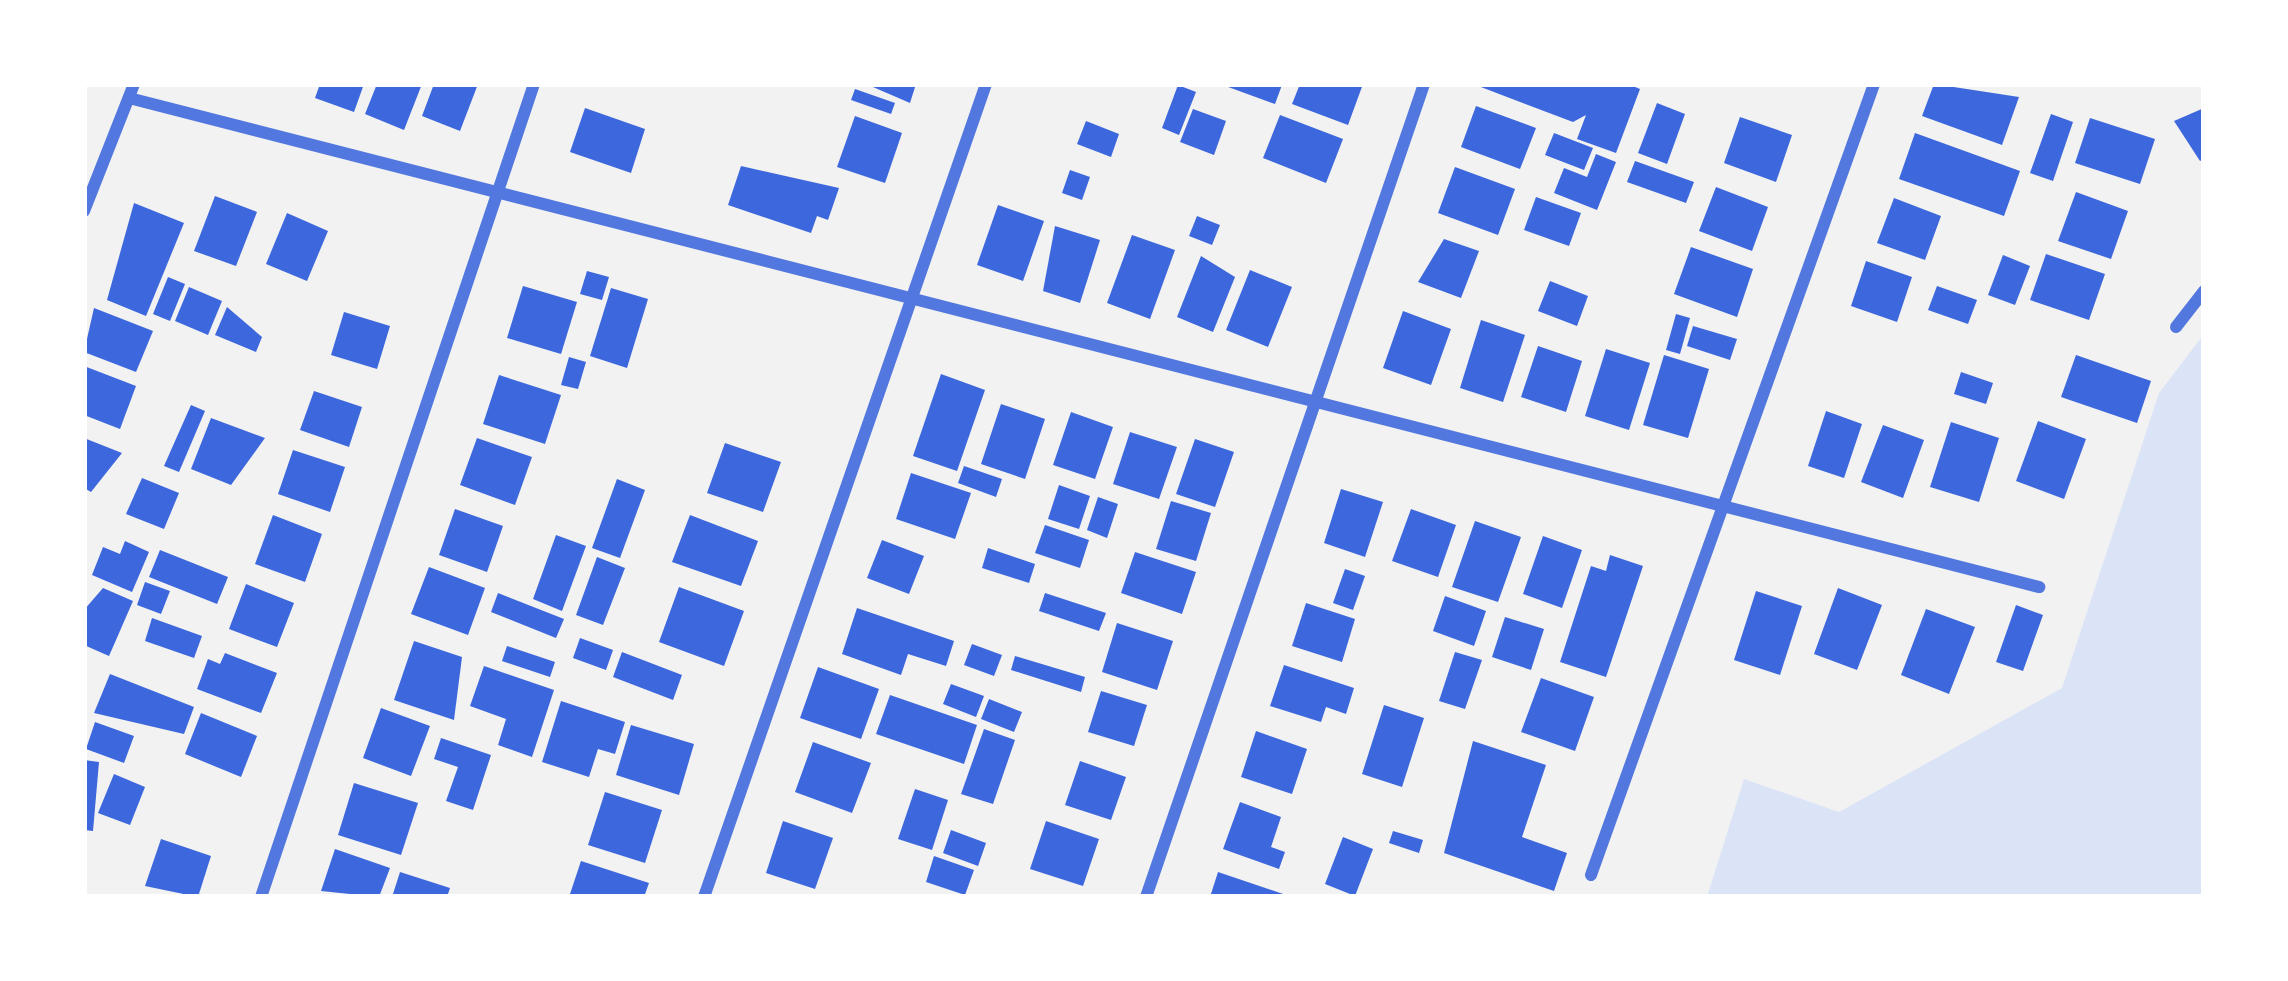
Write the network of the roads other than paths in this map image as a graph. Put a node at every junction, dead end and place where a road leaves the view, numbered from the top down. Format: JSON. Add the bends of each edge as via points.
{"nodes":[{"id":1,"x":534,"y":84,"type":"edge"},
{"id":2,"x":986,"y":84,"type":"edge"},
{"id":3,"x":1424,"y":84,"type":"edge"},
{"id":4,"x":1874,"y":84,"type":"edge"},
{"id":5,"x":131,"y":91,"type":"edge"},
{"id":6,"x":493,"y":192,"type":"junction"},
{"id":7,"x":84,"y":211,"type":"edge"},
{"id":8,"x":2204,"y":291,"type":"edge"},
{"id":9,"x":913,"y":296,"type":"junction"},
{"id":10,"x":2176,"y":326,"type":"dead end"},
{"id":11,"x":1317,"y":396,"type":"junction"},
{"id":12,"x":1729,"y":503,"type":"junction"},
{"id":13,"x":2039,"y":587,"type":"dead end"},
{"id":14,"x":1592,"y":875,"type":"dead end"},
{"id":15,"x":710,"y":880,"type":"junction"},
{"id":16,"x":261,"y":897,"type":"edge"},
{"id":17,"x":704,"y":897,"type":"edge"},
{"id":18,"x":716,"y":897,"type":"edge"},
{"id":19,"x":1146,"y":897,"type":"edge"}],
"edges":[{"from":1,"to":6,"type":"street"},
{"from":2,"to":9,"type":"street"},
{"from":3,"to":11,"type":"street"},
{"from":4,"to":12,"type":"street"},
{"from":5,"to":6,"type":"street"},
{"from":5,"to":7,"type":"street"},
{"from":6,"to":9,"type":"street"},
{"from":6,"to":16,"type":"street"},
{"from":8,"to":10,"type":"street"},
{"from":9,"to":11,"type":"street"},
{"from":9,"to":15,"type":"street"},
{"from":11,"to":12,"type":"street"},
{"from":11,"to":19,"type":"street"},
{"from":12,"to":13,"type":"street"},
{"from":12,"to":14,"type":"street"},
{"from":15,"to":17,"type":"street"},
{"from":15,"to":18,"type":"street"}]}
